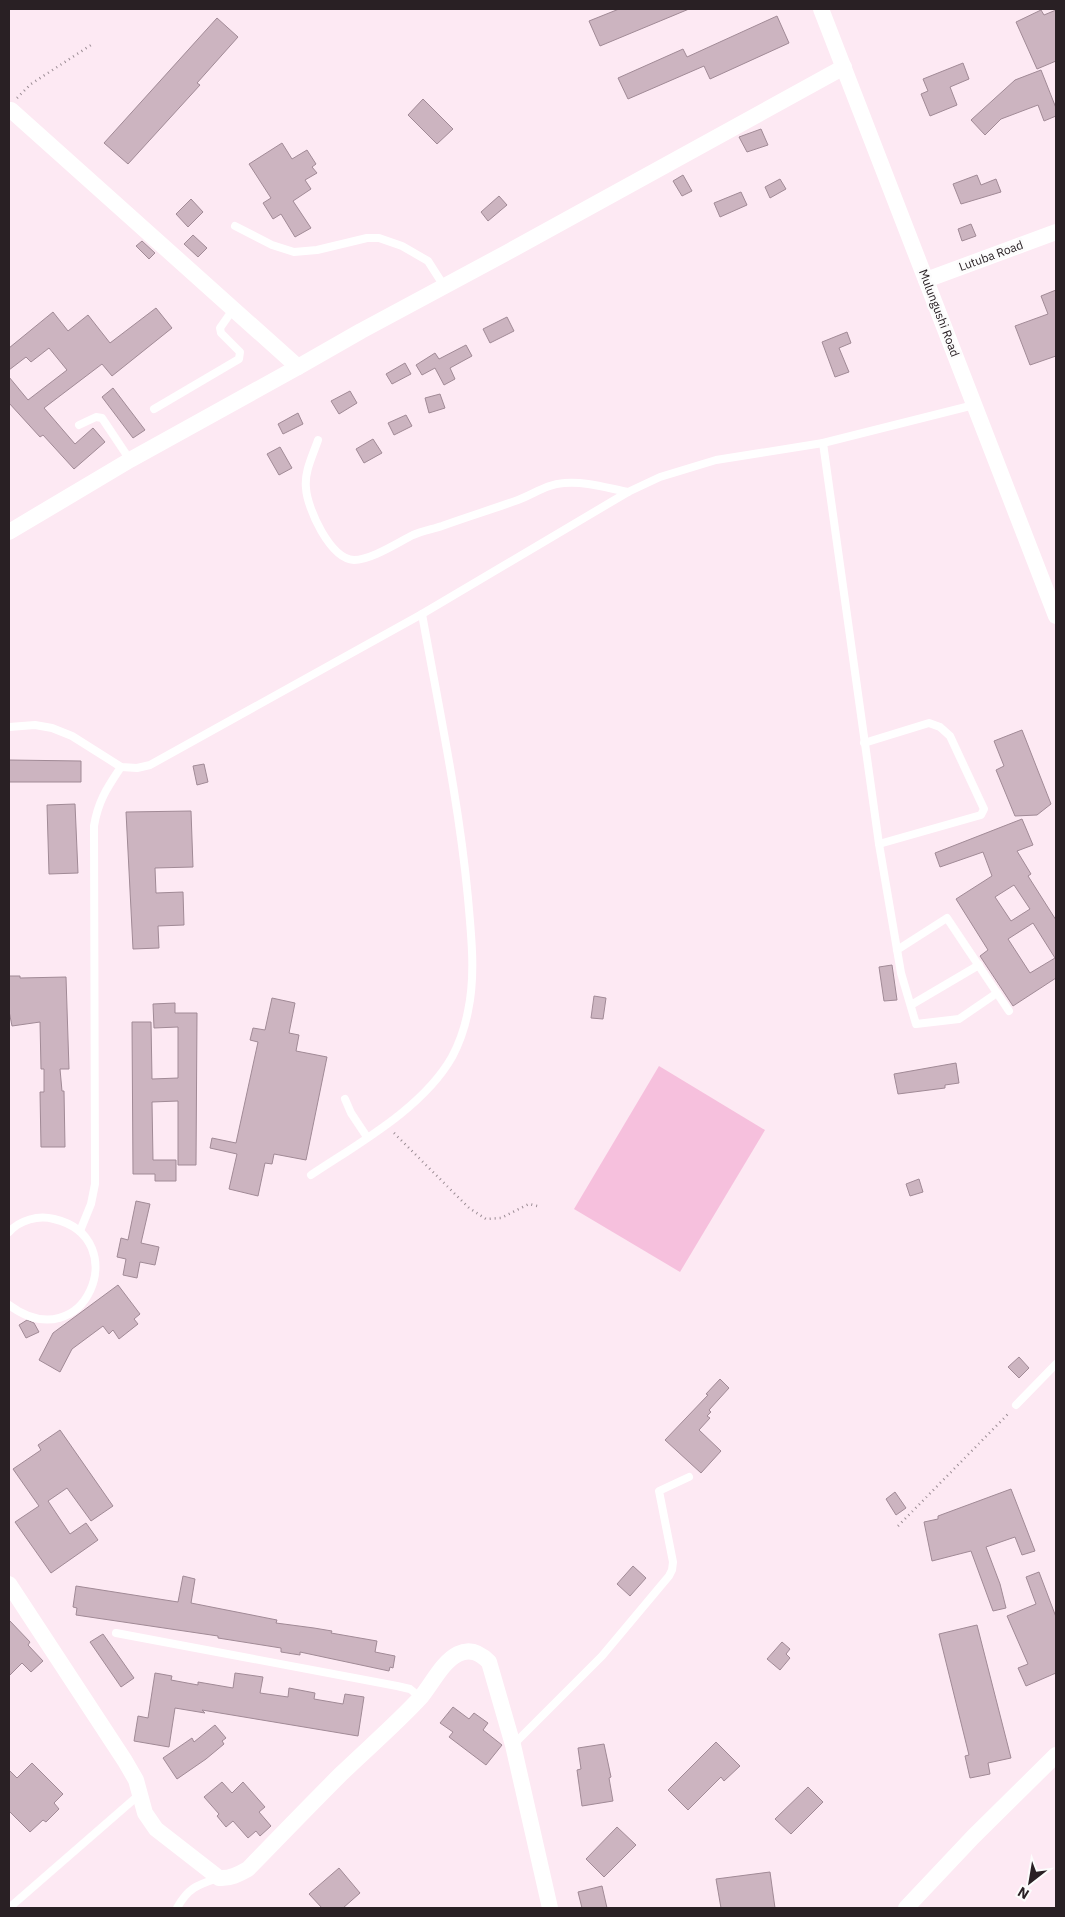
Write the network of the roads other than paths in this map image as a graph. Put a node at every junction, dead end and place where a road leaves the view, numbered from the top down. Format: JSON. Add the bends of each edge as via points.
{"nodes":[{"id":1,"x":821,"y":9,"type":"edge"},
{"id":2,"x":844,"y":67,"type":"junction"},
{"id":3,"x":11,"y":110,"type":"road end"},
{"id":4,"x":235,"y":226,"type":"dead end"},
{"id":5,"x":1056,"y":232,"type":"edge"},
{"id":6,"x":926,"y":280,"type":"junction"},
{"id":7,"x":444,"y":286,"type":"junction"},
{"id":8,"x":234,"y":308,"type":"junction"},
{"id":9,"x":298,"y":367,"type":"junction"},
{"id":10,"x":974,"y":405,"type":"junction"},
{"id":11,"x":154,"y":409,"type":"dead end"},
{"id":12,"x":79,"y":425,"type":"dead end"},
{"id":13,"x":318,"y":440,"type":"dead end"},
{"id":14,"x":822,"y":443,"type":"junction"},
{"id":15,"x":130,"y":460,"type":"junction"},
{"id":16,"x":628,"y":492,"type":"junction"},
{"id":17,"x":9,"y":532,"type":"edge"},
{"id":18,"x":422,"y":614,"type":"junction"},
{"id":19,"x":1056,"y":616,"type":"edge"},
{"id":20,"x":9,"y":727,"type":"edge"},
{"id":21,"x":864,"y":743,"type":"junction"},
{"id":22,"x":121,"y":767,"type":"junction"},
{"id":23,"x":879,"y":844,"type":"junction"},
{"id":24,"x":897,"y":950,"type":"junction"},
{"id":25,"x":979,"y":965,"type":"junction"},
{"id":26,"x":998,"y":993,"type":"junction"},
{"id":27,"x":911,"y":1005,"type":"junction"},
{"id":28,"x":1009,"y":1011,"type":"dead end"},
{"id":29,"x":345,"y":1099,"type":"dead end"},
{"id":30,"x":367,"y":1137,"type":"junction"},
{"id":31,"x":311,"y":1175,"type":"dead end"},
{"id":32,"x":80,"y":1231,"type":"junction"},
{"id":33,"x":9,"y":1232,"type":"edge"},
{"id":34,"x":9,"y":1305,"type":"edge"},
{"id":35,"x":1056,"y":1364,"type":"edge"},
{"id":36,"x":1016,"y":1405,"type":"road end"},
{"id":37,"x":689,"y":1478,"type":"dead end"},
{"id":38,"x":9,"y":1584,"type":"edge"},
{"id":39,"x":116,"y":1633,"type":"dead end"},
{"id":40,"x":420,"y":1697,"type":"junction"},
{"id":41,"x":513,"y":1745,"type":"junction"},
{"id":42,"x":1056,"y":1754,"type":"edge"},
{"id":43,"x":140,"y":1794,"type":"junction"},
{"id":44,"x":219,"y":1878,"type":"junction"},
{"id":45,"x":9,"y":1908,"type":"edge"},
{"id":46,"x":178,"y":1908,"type":"edge"},
{"id":47,"x":550,"y":1908,"type":"edge"},
{"id":48,"x":906,"y":1908,"type":"edge"}],
"edges":[{"from":1,"to":2,"type":"street","name":"Mulungushi Road"},
{"from":2,"to":6,"type":"street","name":"Mulungushi Road"},
{"from":2,"to":7,"type":"street"},
{"from":3,"to":8,"type":"street"},
{"from":4,"to":7,"type":"lane","via":[[294,252],[367,238],[384,240],[428,261]]},
{"from":5,"to":6,"type":"street","name":"Lutuba Road"},
{"from":6,"to":10,"type":"street","name":"Mulungushi Road"},
{"from":7,"to":9,"type":"street"},
{"from":8,"to":9,"type":"street"},
{"from":8,"to":11,"type":"lane","via":[[220,328],[240,352],[239,359]]},
{"from":9,"to":15,"type":"street"},
{"from":10,"to":14,"type":"lane"},
{"from":10,"to":19,"type":"street","name":"Mulungushi Road"},
{"from":12,"to":15,"type":"lane","via":[[96,417],[102,418]]},
{"from":13,"to":16,"type":"lane","via":[[307,476],[308,500],[317,524],[334,550],[353,560],[366,558],[415,534],[521,499],[548,486],[574,482]]},
{"from":14,"to":16,"type":"lane","via":[[716,460],[660,477]]},
{"from":14,"to":21,"type":"lane"},
{"from":15,"to":17,"type":"street"},
{"from":16,"to":18,"type":"lane"},
{"from":18,"to":22,"type":"lane","via":[[150,765]]},
{"from":18,"to":30,"type":"lane","via":[[464,849],[470,924],[469,1010],[462,1036],[437,1077],[415,1101]]},
{"from":20,"to":22,"type":"lane","via":[[35,725],[52,728],[72,736]]},
{"from":21,"to":23,"type":"lane"},
{"from":21,"to":23,"type":"lane","via":[[929,723],[940,727],[950,736],[984,808],[981,815]]},
{"from":22,"to":32,"type":"lane","via":[[97,807],[94,826],[95,1184]]},
{"from":23,"to":24,"type":"lane"},
{"from":24,"to":25,"type":"lane","via":[[947,918]]},
{"from":24,"to":27,"type":"lane"},
{"from":25,"to":26,"type":"lane"},
{"from":25,"to":27,"type":"lane"},
{"from":26,"to":27,"type":"lane","via":[[959,1019],[916,1024]]},
{"from":26,"to":28,"type":"lane"},
{"from":29,"to":30,"type":"lane"},
{"from":30,"to":31,"type":"lane"},
{"from":32,"to":33,"type":"lane","via":[[64,1221],[47,1217],[30,1219]]},
{"from":32,"to":34,"type":"lane","via":[[90,1244],[96,1276],[82,1304],[69,1314],[53,1319],[37,1319]]},
{"from":35,"to":36,"type":"lane"},
{"from":37,"to":41,"type":"lane","via":[[659,1492],[673,1562],[668,1576],[602,1656]]},
{"from":38,"to":43,"type":"street","via":[[125,1761]]},
{"from":39,"to":40,"type":"lane","via":[[397,1686],[410,1689]]},
{"from":40,"to":41,"type":"street","via":[[456,1655],[465,1651],[475,1652],[488,1662]]},
{"from":40,"to":44,"type":"street","via":[[248,1869],[225,1879]]},
{"from":41,"to":47,"type":"street"},
{"from":42,"to":48,"type":"street"},
{"from":43,"to":44,"type":"street","via":[[145,1813],[156,1829]]},
{"from":43,"to":45,"type":"lane"},
{"from":44,"to":46,"type":"lane","via":[[193,1888]]}]}
